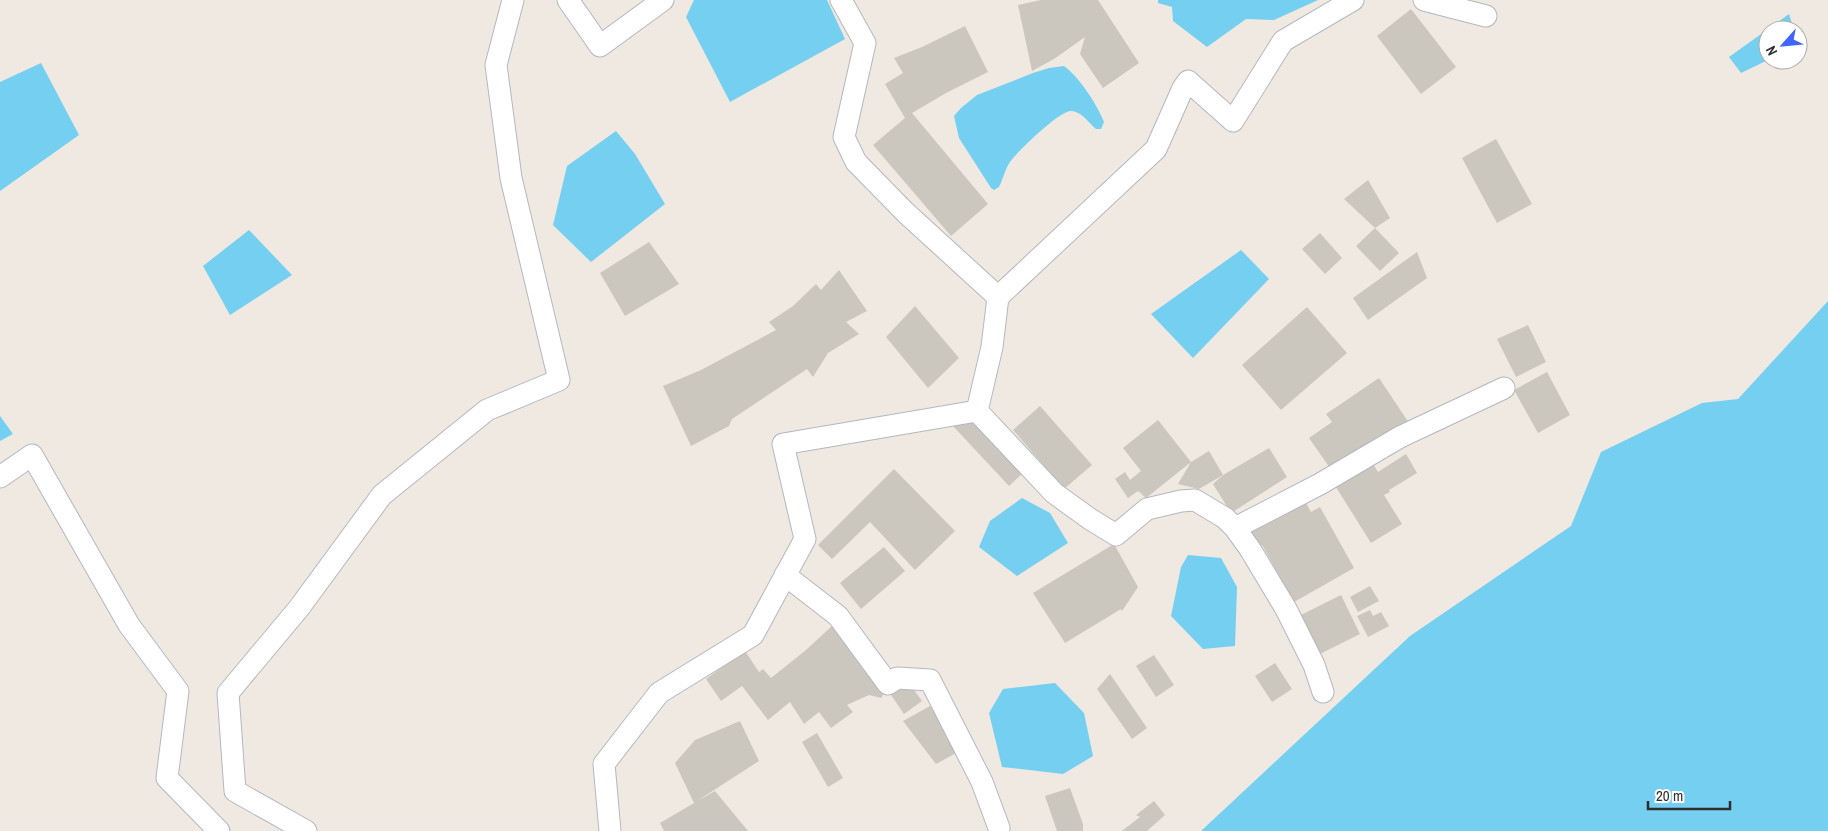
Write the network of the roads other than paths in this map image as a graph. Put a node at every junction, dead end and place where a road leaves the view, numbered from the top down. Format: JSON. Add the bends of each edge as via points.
{"nodes":[{"id":1,"x":513,"y":0,"type":"edge"},
{"id":2,"x":568,"y":0,"type":"edge"},
{"id":3,"x":663,"y":0,"type":"edge"},
{"id":4,"x":841,"y":0,"type":"edge"},
{"id":5,"x":1353,"y":0,"type":"edge"},
{"id":6,"x":1424,"y":0,"type":"edge"},
{"id":7,"x":1486,"y":16,"type":"dead end"},
{"id":8,"x":998,"y":297,"type":"junction"},
{"id":9,"x":1504,"y":388,"type":"dead end"},
{"id":10,"x":977,"y":411,"type":"junction"},
{"id":11,"x":0,"y":477,"type":"edge"},
{"id":12,"x":1235,"y":528,"type":"junction"},
{"id":13,"x":785,"y":575,"type":"junction"},
{"id":14,"x":1323,"y":692,"type":"dead end"},
{"id":15,"x":999,"y":828,"type":"dead end"},
{"id":16,"x":219,"y":831,"type":"edge"},
{"id":17,"x":306,"y":831,"type":"edge"},
{"id":18,"x":610,"y":831,"type":"edge"}],
"edges":[{"from":1,"to":17,"type":"street","via":[[496,65],[512,178],[559,380],[487,410],[382,495],[299,608],[228,694],[235,791]]},
{"from":2,"to":3,"type":"street","via":[[600,46]]},
{"from":4,"to":8,"type":"street","via":[[864,43],[844,137],[856,162],[906,213]]},
{"from":5,"to":8,"type":"street","via":[[1283,41],[1233,121],[1188,81],[1156,149]]},
{"from":6,"to":7,"type":"street"},
{"from":8,"to":10,"type":"street","via":[[992,347]]},
{"from":9,"to":12,"type":"street","via":[[1406,434]]},
{"from":10,"to":12,"type":"street","via":[[1054,492],[1116,535],[1147,509],[1195,500]]},
{"from":10,"to":13,"type":"street","via":[[783,444],[804,539]]},
{"from":11,"to":16,"type":"street","via":[[32,455],[129,625],[178,691],[167,778]]},
{"from":12,"to":14,"type":"street","via":[[1286,609],[1314,665]]},
{"from":13,"to":15,"type":"street","via":[[838,616],[888,684],[898,678],[930,680],[982,782]]},
{"from":13,"to":18,"type":"street","via":[[753,634],[659,693],[604,764]]}]}
